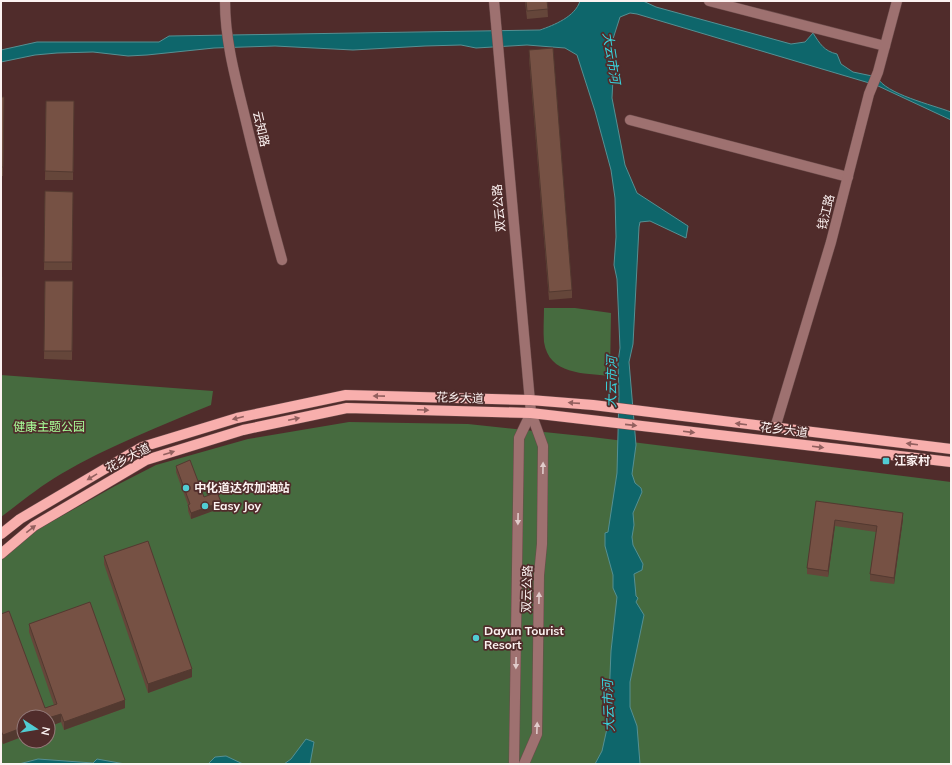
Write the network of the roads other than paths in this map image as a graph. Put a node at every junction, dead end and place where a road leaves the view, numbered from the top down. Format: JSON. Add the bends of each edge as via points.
{"nodes":[{"id":1,"x":225,"y":1,"type":"edge"},
{"id":2,"x":494,"y":1,"type":"edge"},
{"id":3,"x":710,"y":1,"type":"edge"},
{"id":4,"x":897,"y":1,"type":"edge"},
{"id":5,"x":885,"y":46,"type":"junction"},
{"id":6,"x":630,"y":120,"type":"dead end"},
{"id":7,"x":848,"y":177,"type":"junction"},
{"id":8,"x":282,"y":260,"type":"dead end"},
{"id":9,"x":530,"y":400,"type":"junction"},
{"id":10,"x":531,"y":413,"type":"junction"},
{"id":11,"x":775,"y":428,"type":"junction"},
{"id":12,"x":951,"y":449,"type":"edge"},
{"id":13,"x":951,"y":462,"type":"edge"},
{"id":14,"x":1,"y":534,"type":"edge"},
{"id":15,"x":1,"y":554,"type":"edge"},
{"id":16,"x":514,"y":764,"type":"edge"},
{"id":17,"x":524,"y":764,"type":"edge"}],
"edges":[{"from":1,"to":8,"type":"street","name":"云知路","via":[[225,29],[229,53]]},
{"from":2,"to":9,"type":"street","name":"双云公路"},
{"from":3,"to":5,"type":"street"},
{"from":4,"to":5,"type":"street","name":"钱江路"},
{"from":5,"to":7,"type":"street","name":"钱江路","via":[[869,94]]},
{"from":6,"to":7,"type":"street"},
{"from":7,"to":11,"type":"street","name":"钱江路"},
{"from":9,"to":10,"type":"street","name":"双云公路"},
{"from":11,"to":9,"type":"main road","name":"花乡大道","one_way":true,"via":[[613,407]]},
{"from":9,"to":14,"type":"main road","name":"花乡大道","one_way":true,"via":[[346,395],[237,418],[142,447],[20,519]]},
{"from":10,"to":13,"type":"main road","name":"花乡大道","one_way":true},
{"from":15,"to":10,"type":"main road","name":"花乡大道","one_way":true,"via":[[34,526],[146,460],[243,430],[347,408]]},
{"from":10,"to":16,"type":"street","name":"双云公路","one_way":true,"via":[[519,438]]},
{"from":17,"to":10,"type":"street","name":"双云公路","one_way":true,"via":[[537,734],[539,575],[542,544],[543,446]]},
{"from":12,"to":11,"type":"main road","name":"花乡大道","one_way":true}]}
